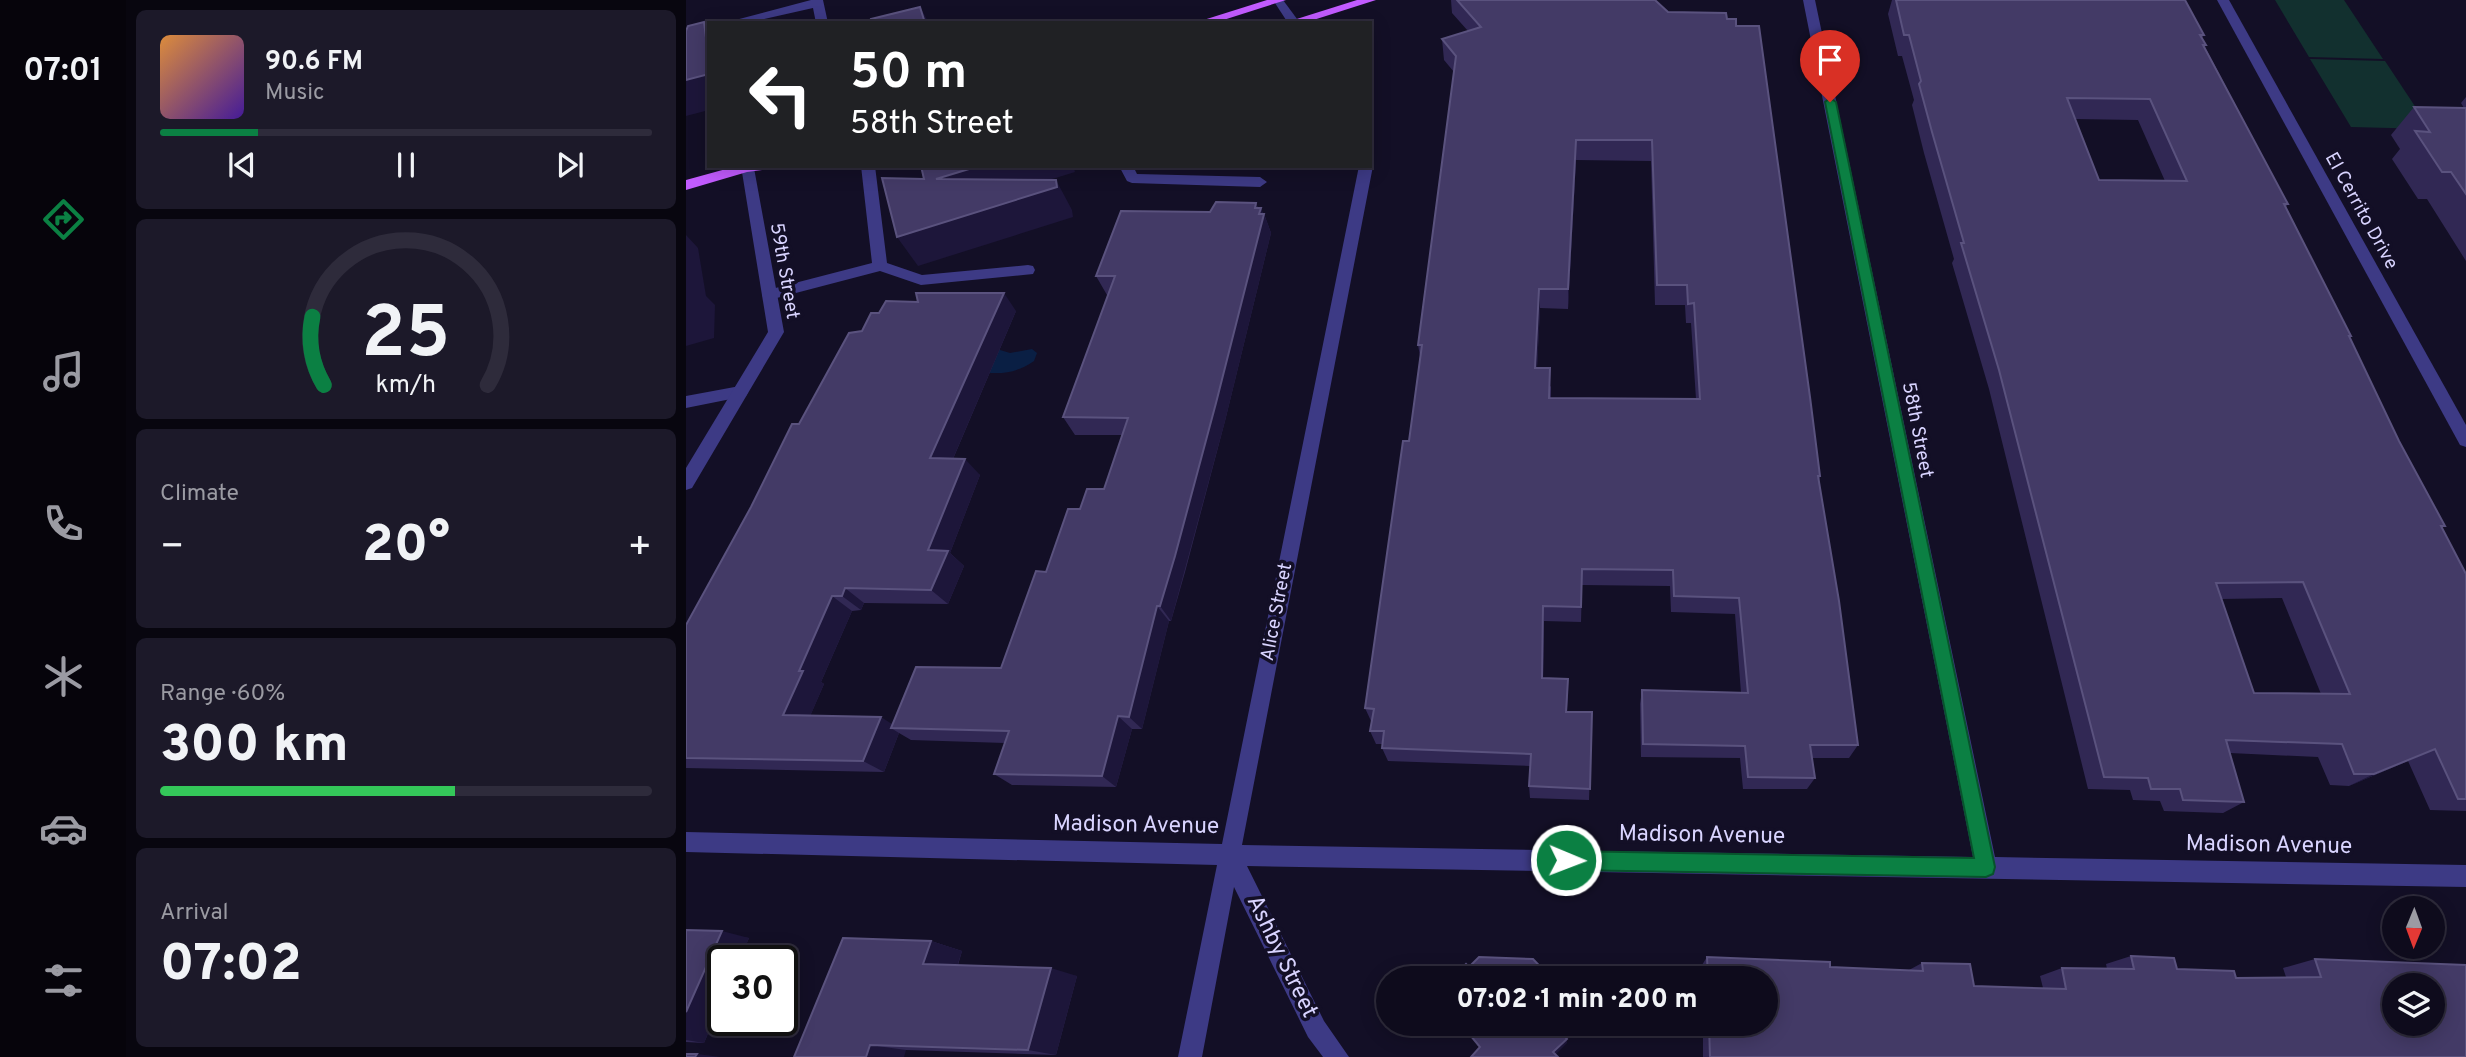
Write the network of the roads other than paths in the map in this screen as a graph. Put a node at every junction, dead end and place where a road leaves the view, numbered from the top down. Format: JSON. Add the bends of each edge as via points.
{"nodes":[{"id":1,"x":1279,"y":0,"type":"edge"},
{"id":2,"x":1370,"y":0,"type":"edge"},
{"id":3,"x":1809,"y":0,"type":"edge"},
{"id":4,"x":2223,"y":0,"type":"edge"},
{"id":5,"x":818,"y":2,"type":"edge"},
{"id":6,"x":1260,"y":3,"type":"edge"},
{"id":7,"x":738,"y":21,"type":"edge"},
{"id":8,"x":822,"y":21,"type":"edge"},
{"id":9,"x":1206,"y":21,"type":"edge"},
{"id":10,"x":1291,"y":21,"type":"edge"},
{"id":11,"x":1296,"y":21,"type":"edge"},
{"id":12,"x":745,"y":168,"type":"edge"},
{"id":13,"x":748,"y":168,"type":"edge"},
{"id":14,"x":868,"y":168,"type":"edge"},
{"id":15,"x":1127,"y":168,"type":"edge"},
{"id":16,"x":1366,"y":168,"type":"edge"},
{"id":17,"x":1261,"y":182,"type":"dead end"},
{"id":18,"x":686,"y":185,"type":"edge"},
{"id":19,"x":880,"y":266,"type":"junction"},
{"id":20,"x":1028,"y":270,"type":"dead end"},
{"id":21,"x":769,"y":295,"type":"junction"},
{"id":22,"x":740,"y":392,"type":"junction"},
{"id":23,"x":686,"y":402,"type":"edge"},
{"id":24,"x":2466,"y":440,"type":"edge"},
{"id":25,"x":686,"y":483,"type":"edge"},
{"id":26,"x":686,"y":842,"type":"edge"},
{"id":27,"x":1230,"y":855,"type":"junction"},
{"id":28,"x":1986,"y":867,"type":"junction"},
{"id":29,"x":2466,"y":876,"type":"edge"},
{"id":30,"x":1190,"y":1057,"type":"edge"},
{"id":31,"x":1337,"y":1057,"type":"edge"}],
"edges":[{"from":1,"to":6,"type":"main road"},
{"from":1,"to":10,"type":"street"},
{"from":2,"to":11,"type":"main road"},
{"from":3,"to":28,"type":"street","name":"58th Street"},
{"from":4,"to":24,"type":"street","name":"El Cerrito Drive"},
{"from":5,"to":7,"type":"street"},
{"from":5,"to":8,"type":"street"},
{"from":6,"to":9,"type":"main road"},
{"from":12,"to":18,"type":"main road"},
{"from":13,"to":21,"type":"street","name":"59th Street"},
{"from":14,"to":19,"type":"street"},
{"from":15,"to":17,"type":"street","via":[[1132,178]]},
{"from":16,"to":27,"type":"street","name":"Alice Street"},
{"from":19,"to":20,"type":"street","via":[[921,280]]},
{"from":19,"to":21,"type":"street"},
{"from":21,"to":22,"type":"street","name":"59th Street","via":[[776,332]]},
{"from":22,"to":23,"type":"street"},
{"from":22,"to":25,"type":"street","name":"59th Street"},
{"from":26,"to":27,"type":"street","name":"Madison Avenue"},
{"from":27,"to":28,"type":"street","name":"Madison Avenue"},
{"from":27,"to":30,"type":"street","name":"Alice Street"},
{"from":27,"to":31,"type":"street","name":"Ashby Street","via":[[1316,1029]]},
{"from":28,"to":29,"type":"street","name":"Madison Avenue"}]}
